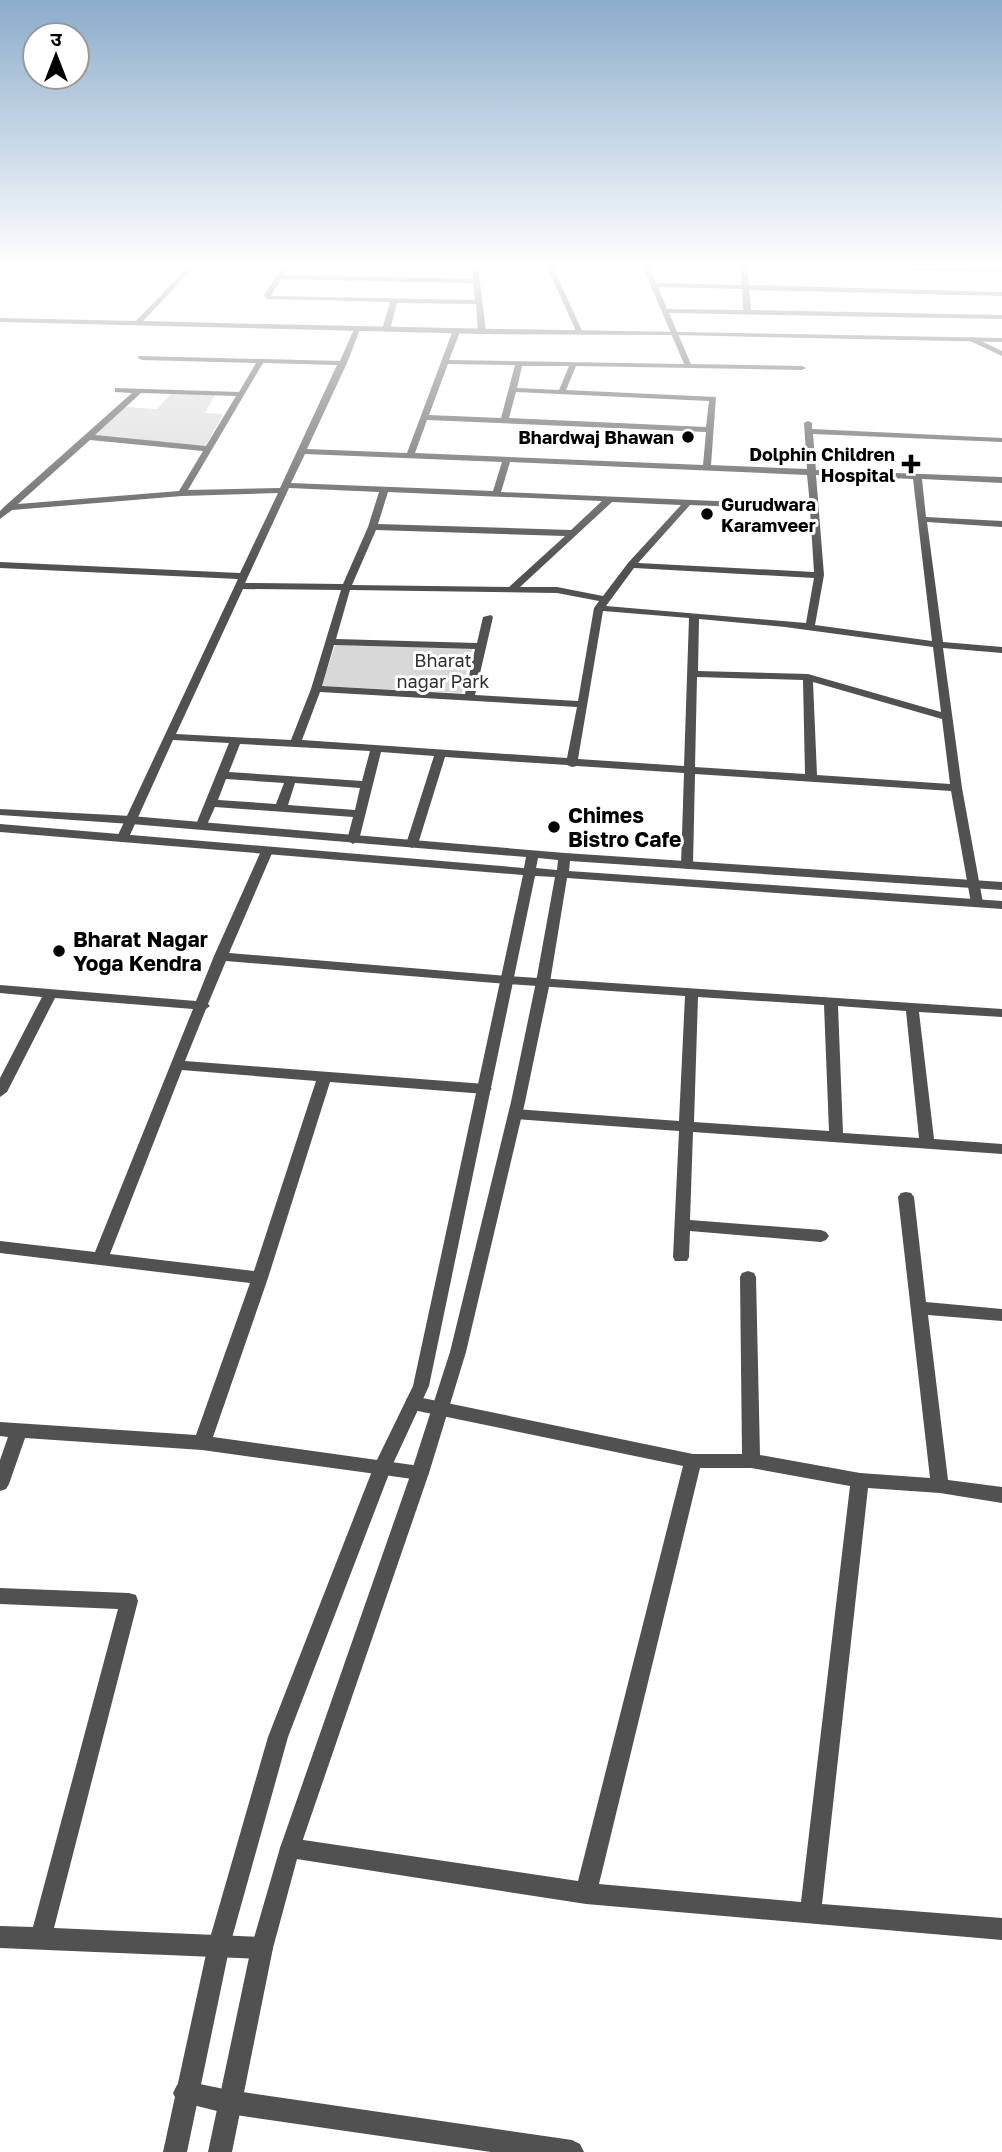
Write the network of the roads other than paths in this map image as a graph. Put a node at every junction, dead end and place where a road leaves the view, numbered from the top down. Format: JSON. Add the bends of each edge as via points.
{"nodes":[{"id":1,"x":258,"y":365,"type":"edge"},
{"id":2,"x":342,"y":365,"type":"edge"},
{"id":3,"x":445,"y":365,"type":"edge"},
{"id":4,"x":519,"y":365,"type":"edge"},
{"id":5,"x":573,"y":365,"type":"edge"},
{"id":6,"x":598,"y":365,"type":"edge"},
{"id":7,"x":689,"y":367,"type":"joint"},
{"id":8,"x":802,"y":368,"type":"dead end"},
{"id":9,"x":118,"y":390,"type":"dead end"},
{"id":10,"x":513,"y":390,"type":"junction"},
{"id":11,"x":139,"y":391,"type":"junction"},
{"id":12,"x":562,"y":391,"type":"junction"},
{"id":13,"x":241,"y":394,"type":"junction"},
{"id":14,"x":425,"y":417,"type":"junction"},
{"id":15,"x":505,"y":420,"type":"junction"},
{"id":16,"x":711,"y":430,"type":"junction"},
{"id":17,"x":87,"y":437,"type":"junction"},
{"id":18,"x":1002,"y":440,"type":"edge"},
{"id":19,"x":208,"y":449,"type":"junction"},
{"id":20,"x":302,"y":451,"type":"junction"},
{"id":21,"x":410,"y":455,"type":"junction"},
{"id":22,"x":506,"y":459,"type":"junction"},
{"id":23,"x":707,"y":468,"type":"junction"},
{"id":24,"x":810,"y":473,"type":"junction"},
{"id":25,"x":917,"y":477,"type":"junction"},
{"id":26,"x":1002,"y":480,"type":"edge"},
{"id":27,"x":286,"y":488,"type":"junction"},
{"id":28,"x":384,"y":490,"type":"junction"},
{"id":29,"x":182,"y":494,"type":"junction"},
{"id":30,"x":496,"y":495,"type":"junction"},
{"id":31,"x":610,"y":499,"type":"junction"},
{"id":32,"x":688,"y":502,"type":"junction"},
{"id":33,"x":8,"y":508,"type":"junction"},
{"id":34,"x":815,"y":508,"type":"junction"},
{"id":35,"x":0,"y":516,"type":"edge"},
{"id":36,"x":921,"y":519,"type":"junction"},
{"id":37,"x":1002,"y":524,"type":"edge"},
{"id":38,"x":373,"y":527,"type":"junction"},
{"id":39,"x":571,"y":533,"type":"junction"},
{"id":40,"x":0,"y":565,"type":"edge"},
{"id":41,"x":631,"y":565,"type":"junction"},
{"id":42,"x":819,"y":575,"type":"junction"},
{"id":43,"x":242,"y":581,"type":"junction"},
{"id":44,"x":346,"y":587,"type":"junction"},
{"id":45,"x":510,"y":590,"type":"junction"},
{"id":46,"x":606,"y":599,"type":"junction"},
{"id":47,"x":599,"y":608,"type":"junction"},
{"id":48,"x":694,"y":615,"type":"junction"},
{"id":49,"x":488,"y":617,"type":"dead end"},
{"id":50,"x":810,"y":627,"type":"junction"},
{"id":51,"x":330,"y":642,"type":"junction"},
{"id":52,"x":481,"y":646,"type":"junction"},
{"id":53,"x":939,"y":646,"type":"junction"},
{"id":54,"x":1002,"y":650,"type":"edge"},
{"id":55,"x":693,"y":674,"type":"junction"},
{"id":56,"x":808,"y":677,"type":"junction"},
{"id":57,"x":316,"y":689,"type":"junction"},
{"id":58,"x":468,"y":698,"type":"junction"},
{"id":59,"x":583,"y":704,"type":"junction"},
{"id":60,"x":947,"y":717,"type":"junction"},
{"id":61,"x":170,"y":737,"type":"junction"},
{"id":62,"x":236,"y":740,"type":"junction"},
{"id":63,"x":295,"y":743,"type":"junction"},
{"id":64,"x":376,"y":749,"type":"junction"},
{"id":65,"x":440,"y":754,"type":"junction"},
{"id":66,"x":572,"y":764,"type":"junction"},
{"id":67,"x":691,"y":772,"type":"junction"},
{"id":68,"x":222,"y":775,"type":"junction"},
{"id":69,"x":292,"y":779,"type":"junction"},
{"id":70,"x":811,"y":779,"type":"junction"},
{"id":71,"x":367,"y":785,"type":"junction"},
{"id":72,"x":956,"y":788,"type":"junction"},
{"id":73,"x":211,"y":803,"type":"junction"},
{"id":74,"x":281,"y":808,"type":"junction"},
{"id":75,"x":0,"y":812,"type":"edge"},
{"id":76,"x":359,"y":814,"type":"junction"},
{"id":77,"x":131,"y":820,"type":"junction"},
{"id":78,"x":201,"y":827,"type":"junction"},
{"id":79,"x":0,"y":828,"type":"edge"},
{"id":80,"x":124,"y":835,"type":"junction"},
{"id":81,"x":352,"y":840,"type":"junction"},
{"id":82,"x":412,"y":844,"type":"junction"},
{"id":83,"x":267,"y":851,"type":"junction"},
{"id":84,"x":533,"y":854,"type":"junction"},
{"id":85,"x":564,"y":865,"type":"junction"},
{"id":86,"x":687,"y":865,"type":"junction"},
{"id":87,"x":529,"y":872,"type":"junction"},
{"id":88,"x":974,"y":884,"type":"junction"},
{"id":89,"x":1002,"y":887,"type":"edge"},
{"id":90,"x":977,"y":903,"type":"junction"},
{"id":91,"x":1002,"y":905,"type":"edge"},
{"id":92,"x":220,"y":956,"type":"junction"},
{"id":93,"x":508,"y":980,"type":"junction"},
{"id":94,"x":543,"y":982,"type":"junction"},
{"id":95,"x":0,"y":989,"type":"edge"},
{"id":96,"x":692,"y":993,"type":"junction"},
{"id":97,"x":50,"y":994,"type":"junction"},
{"id":98,"x":831,"y":1002,"type":"junction"},
{"id":99,"x":203,"y":1006,"type":"junction"},
{"id":100,"x":912,"y":1008,"type":"junction"},
{"id":101,"x":1002,"y":1013,"type":"edge"},
{"id":102,"x":177,"y":1065,"type":"junction"},
{"id":103,"x":324,"y":1078,"type":"junction"},
{"id":104,"x":485,"y":1089,"type":"junction"},
{"id":105,"x":0,"y":1091,"type":"edge"},
{"id":106,"x":515,"y":1114,"type":"junction"},
{"id":107,"x":687,"y":1127,"type":"junction"},
{"id":108,"x":836,"y":1136,"type":"junction"},
{"id":109,"x":927,"y":1142,"type":"junction"},
{"id":110,"x":1002,"y":1149,"type":"edge"},
{"id":111,"x":905,"y":1198,"type":"dead end"},
{"id":112,"x":683,"y":1225,"type":"junction"},
{"id":113,"x":821,"y":1236,"type":"dead end"},
{"id":114,"x":0,"y":1247,"type":"edge"},
{"id":115,"x":681,"y":1257,"type":"dead end"},
{"id":116,"x":100,"y":1259,"type":"junction"},
{"id":117,"x":748,"y":1277,"type":"dead end"},
{"id":118,"x":260,"y":1278,"type":"junction"},
{"id":119,"x":921,"y":1308,"type":"junction"},
{"id":120,"x":1002,"y":1315,"type":"edge"},
{"id":121,"x":413,"y":1403,"type":"junction"},
{"id":122,"x":441,"y":1410,"type":"junction"},
{"id":123,"x":0,"y":1429,"type":"edge"},
{"id":124,"x":19,"y":1431,"type":"junction"},
{"id":125,"x":202,"y":1443,"type":"junction"},
{"id":126,"x":693,"y":1461,"type":"junction"},
{"id":127,"x":751,"y":1461,"type":"junction"},
{"id":128,"x":383,"y":1466,"type":"junction"},
{"id":129,"x":420,"y":1473,"type":"junction"},
{"id":130,"x":860,"y":1480,"type":"junction"},
{"id":131,"x":0,"y":1484,"type":"edge"},
{"id":132,"x":940,"y":1486,"type":"junction"},
{"id":133,"x":1002,"y":1495,"type":"edge"},
{"id":134,"x":0,"y":1596,"type":"edge"},
{"id":135,"x":290,"y":1848,"type":"junction"},
{"id":136,"x":586,"y":1893,"type":"junction"},
{"id":137,"x":810,"y":1914,"type":"junction"},
{"id":138,"x":1002,"y":1929,"type":"edge"},
{"id":139,"x":0,"y":1937,"type":"edge"},
{"id":140,"x":41,"y":1938,"type":"junction"},
{"id":141,"x":219,"y":1945,"type":"junction"},
{"id":142,"x":262,"y":1948,"type":"junction"},
{"id":143,"x":185,"y":2093,"type":"junction"},
{"id":144,"x":229,"y":2102,"type":"junction"},
{"id":145,"x":485,"y":2146,"type":"edge"},
{"id":146,"x":175,"y":2152,"type":"edge"},
{"id":147,"x":220,"y":2152,"type":"edge"},
{"id":148,"x":572,"y":2152,"type":"edge"}],
"edges":[{"from":1,"to":13,"type":"street"},
{"from":2,"to":20,"type":"street"},
{"from":3,"to":14,"type":"street"},
{"from":4,"to":10,"type":"street"},
{"from":5,"to":12,"type":"street"},
{"from":6,"to":7,"type":"street"},
{"from":7,"to":8,"type":"street"},
{"from":9,"to":11,"type":"street"},
{"from":10,"to":12,"type":"street"},
{"from":10,"to":15,"type":"street"},
{"from":11,"to":13,"type":"street"},
{"from":11,"to":17,"type":"street"},
{"from":12,"to":16,"type":"street","via":[[713,399]]},
{"from":13,"to":19,"type":"street"},
{"from":14,"to":15,"type":"street"},
{"from":14,"to":21,"type":"street"},
{"from":15,"to":16,"type":"street"},
{"from":16,"to":23,"type":"street"},
{"from":17,"to":19,"type":"street"},
{"from":17,"to":33,"type":"street"},
{"from":18,"to":24,"type":"street","via":[[807,427]]},
{"from":19,"to":29,"type":"street"},
{"from":20,"to":21,"type":"street"},
{"from":20,"to":27,"type":"street"},
{"from":21,"to":22,"type":"street"},
{"from":22,"to":23,"type":"street"},
{"from":22,"to":30,"type":"street"},
{"from":23,"to":24,"type":"street"},
{"from":24,"to":25,"type":"street"},
{"from":24,"to":34,"type":"street"},
{"from":25,"to":26,"type":"street"},
{"from":25,"to":36,"type":"street"},
{"from":27,"to":28,"type":"street"},
{"from":27,"to":29,"type":"street"},
{"from":27,"to":43,"type":"street"},
{"from":28,"to":30,"type":"street"},
{"from":28,"to":38,"type":"street"},
{"from":29,"to":33,"type":"street"},
{"from":30,"to":31,"type":"street"},
{"from":31,"to":32,"type":"street"},
{"from":31,"to":39,"type":"street"},
{"from":32,"to":34,"type":"street"},
{"from":32,"to":41,"type":"street"},
{"from":33,"to":35,"type":"street"},
{"from":34,"to":42,"type":"street"},
{"from":36,"to":37,"type":"street"},
{"from":36,"to":53,"type":"street"},
{"from":38,"to":39,"type":"street"},
{"from":38,"to":44,"type":"street"},
{"from":39,"to":45,"type":"street"},
{"from":40,"to":43,"type":"street"},
{"from":41,"to":42,"type":"street"},
{"from":41,"to":46,"type":"street"},
{"from":42,"to":50,"type":"street"},
{"from":43,"to":44,"type":"street"},
{"from":43,"to":61,"type":"street"},
{"from":44,"to":45,"type":"street"},
{"from":44,"to":51,"type":"street"},
{"from":45,"to":46,"type":"street","via":[[556,590]]},
{"from":46,"to":47,"type":"street"},
{"from":47,"to":48,"type":"street"},
{"from":47,"to":59,"type":"street"},
{"from":48,"to":50,"type":"street"},
{"from":48,"to":55,"type":"street"},
{"from":49,"to":52,"type":"street"},
{"from":50,"to":53,"type":"street"},
{"from":51,"to":52,"type":"street"},
{"from":51,"to":57,"type":"street"},
{"from":52,"to":58,"type":"street"},
{"from":53,"to":54,"type":"street"},
{"from":53,"to":60,"type":"street"},
{"from":55,"to":56,"type":"street"},
{"from":55,"to":67,"type":"street"},
{"from":56,"to":60,"type":"street"},
{"from":56,"to":70,"type":"street"},
{"from":57,"to":58,"type":"street"},
{"from":57,"to":63,"type":"street"},
{"from":58,"to":59,"type":"street"},
{"from":59,"to":66,"type":"street"},
{"from":60,"to":72,"type":"street"},
{"from":61,"to":62,"type":"street"},
{"from":61,"to":77,"type":"street"},
{"from":62,"to":63,"type":"street"},
{"from":62,"to":68,"type":"street"},
{"from":63,"to":64,"type":"street"},
{"from":64,"to":65,"type":"street"},
{"from":64,"to":71,"type":"street"},
{"from":65,"to":66,"type":"street"},
{"from":65,"to":82,"type":"street"},
{"from":66,"to":67,"type":"street"},
{"from":67,"to":70,"type":"street"},
{"from":67,"to":86,"type":"street"},
{"from":68,"to":69,"type":"street"},
{"from":68,"to":73,"type":"street"},
{"from":69,"to":71,"type":"street"},
{"from":69,"to":74,"type":"street"},
{"from":70,"to":72,"type":"street"},
{"from":71,"to":76,"type":"street"},
{"from":72,"to":88,"type":"street"},
{"from":73,"to":74,"type":"street"},
{"from":73,"to":78,"type":"street"},
{"from":74,"to":76,"type":"street"},
{"from":75,"to":77,"type":"street"},
{"from":76,"to":81,"type":"street"},
{"from":77,"to":78,"type":"street"},
{"from":77,"to":80,"type":"street"},
{"from":78,"to":81,"type":"street"},
{"from":79,"to":80,"type":"street"},
{"from":80,"to":83,"type":"street"},
{"from":81,"to":82,"type":"street"},
{"from":82,"to":84,"type":"street"},
{"from":83,"to":87,"type":"street"},
{"from":83,"to":92,"type":"street"},
{"from":84,"to":85,"type":"street"},
{"from":84,"to":87,"type":"street"},
{"from":85,"to":86,"type":"street"},
{"from":85,"to":87,"type":"street"},
{"from":85,"to":90,"type":"street"},
{"from":85,"to":94,"type":"street"},
{"from":86,"to":88,"type":"street"},
{"from":87,"to":93,"type":"street"},
{"from":88,"to":89,"type":"street"},
{"from":88,"to":90,"type":"street"},
{"from":90,"to":91,"type":"street"},
{"from":92,"to":93,"type":"street"},
{"from":92,"to":99,"type":"street"},
{"from":93,"to":94,"type":"street"},
{"from":93,"to":104,"type":"street"},
{"from":94,"to":96,"type":"street"},
{"from":94,"to":106,"type":"street"},
{"from":95,"to":97,"type":"street"},
{"from":96,"to":98,"type":"street"},
{"from":96,"to":107,"type":"street"},
{"from":97,"to":99,"type":"street"},
{"from":97,"to":105,"type":"street"},
{"from":98,"to":100,"type":"street"},
{"from":98,"to":108,"type":"street"},
{"from":99,"to":102,"type":"street"},
{"from":100,"to":101,"type":"street"},
{"from":100,"to":109,"type":"street"},
{"from":102,"to":103,"type":"street"},
{"from":102,"to":116,"type":"street"},
{"from":103,"to":104,"type":"street"},
{"from":103,"to":118,"type":"street"},
{"from":104,"to":121,"type":"street","via":[[428,1355]]},
{"from":106,"to":107,"type":"street"},
{"from":106,"to":122,"type":"street"},
{"from":107,"to":108,"type":"street"},
{"from":107,"to":112,"type":"street"},
{"from":108,"to":109,"type":"street"},
{"from":109,"to":110,"type":"street"},
{"from":111,"to":119,"type":"street"},
{"from":112,"to":113,"type":"street"},
{"from":112,"to":115,"type":"street"},
{"from":114,"to":116,"type":"street"},
{"from":116,"to":118,"type":"street"},
{"from":117,"to":127,"type":"street"},
{"from":118,"to":125,"type":"street"},
{"from":119,"to":120,"type":"street"},
{"from":119,"to":132,"type":"street"},
{"from":121,"to":122,"type":"street"},
{"from":121,"to":128,"type":"street"},
{"from":122,"to":126,"type":"street"},
{"from":122,"to":129,"type":"street"},
{"from":123,"to":124,"type":"street"},
{"from":124,"to":125,"type":"street"},
{"from":124,"to":131,"type":"street"},
{"from":125,"to":128,"type":"street"},
{"from":126,"to":127,"type":"street"},
{"from":126,"to":136,"type":"street"},
{"from":127,"to":130,"type":"street"},
{"from":128,"to":129,"type":"street"},
{"from":128,"to":141,"type":"street","via":[[278,1737]]},
{"from":129,"to":135,"type":"street"},
{"from":130,"to":132,"type":"street"},
{"from":130,"to":137,"type":"street"},
{"from":132,"to":133,"type":"street"},
{"from":134,"to":140,"type":"street","via":[[130,1601]]},
{"from":135,"to":136,"type":"street"},
{"from":135,"to":142,"type":"street"},
{"from":136,"to":137,"type":"street"},
{"from":137,"to":138,"type":"street"},
{"from":139,"to":140,"type":"street"},
{"from":140,"to":141,"type":"street"},
{"from":141,"to":142,"type":"street"},
{"from":141,"to":143,"type":"street"},
{"from":142,"to":144,"type":"street"},
{"from":143,"to":144,"type":"street"},
{"from":143,"to":146,"type":"street"},
{"from":144,"to":145,"type":"street"},
{"from":144,"to":147,"type":"street"},
{"from":145,"to":148,"type":"street"}]}
